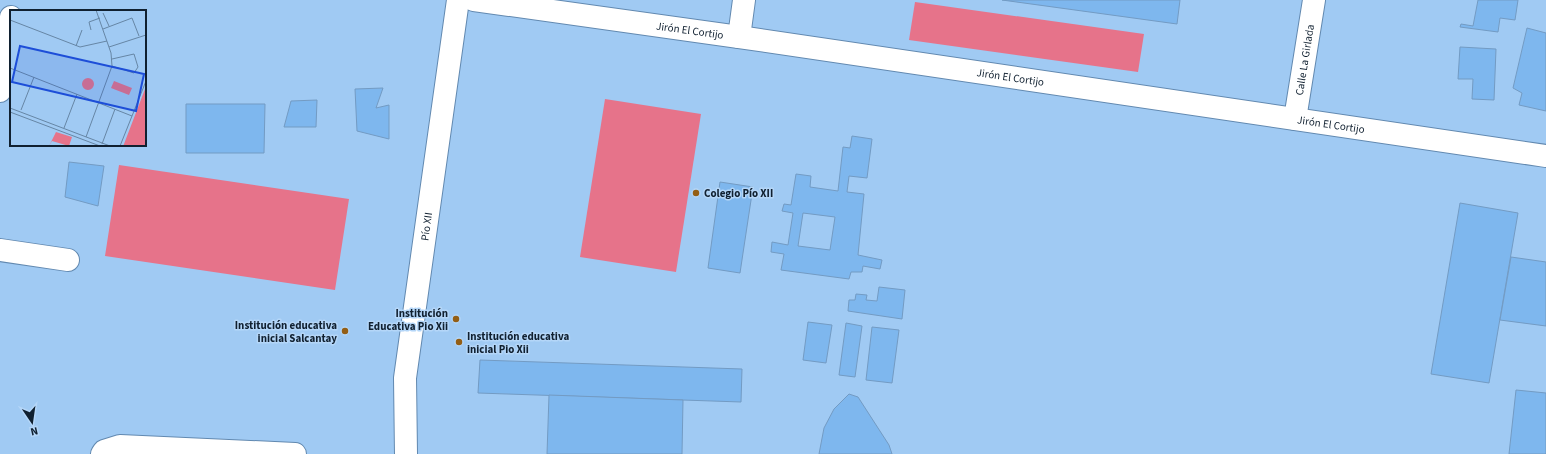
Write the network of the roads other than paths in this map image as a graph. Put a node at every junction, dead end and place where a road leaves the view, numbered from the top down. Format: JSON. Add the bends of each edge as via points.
{"nodes":[{"id":1,"x":14,"y":0,"type":"edge"},
{"id":2,"x":458,"y":0,"type":"edge"},
{"id":3,"x":474,"y":0,"type":"edge"},
{"id":4,"x":744,"y":0,"type":"edge"},
{"id":5,"x":1314,"y":0,"type":"edge"},
{"id":6,"x":12,"y":10,"type":"edge"},
{"id":7,"x":10,"y":24,"type":"edge"},
{"id":8,"x":739,"y":37,"type":"junction"},
{"id":9,"x":0,"y":91,"type":"edge"},
{"id":10,"x":1295,"y":119,"type":"junction"},
{"id":11,"x":1546,"y":156,"type":"edge"},
{"id":12,"x":0,"y":250,"type":"edge"},
{"id":13,"x":68,"y":260,"type":"dead end"},
{"id":14,"x":102,"y":454,"type":"edge"},
{"id":15,"x":295,"y":454,"type":"edge"},
{"id":16,"x":406,"y":454,"type":"edge"}],
"edges":[{"from":1,"to":6,"type":"street"},
{"from":2,"to":16,"type":"street","name":"Pío XII","via":[[405,378]]},
{"from":3,"to":8,"type":"street","name":"Jirón El Cortijo"},
{"from":4,"to":8,"type":"street"},
{"from":5,"to":10,"type":"street","name":"Calle La Girlada"},
{"from":7,"to":9,"type":"street"},
{"from":8,"to":10,"type":"street","name":"Jirón El Cortijo"},
{"from":10,"to":11,"type":"street","name":"Jirón El Cortijo"},
{"from":12,"to":13,"type":"street"},
{"from":14,"to":15,"type":"street","via":[[120,446]]}]}
